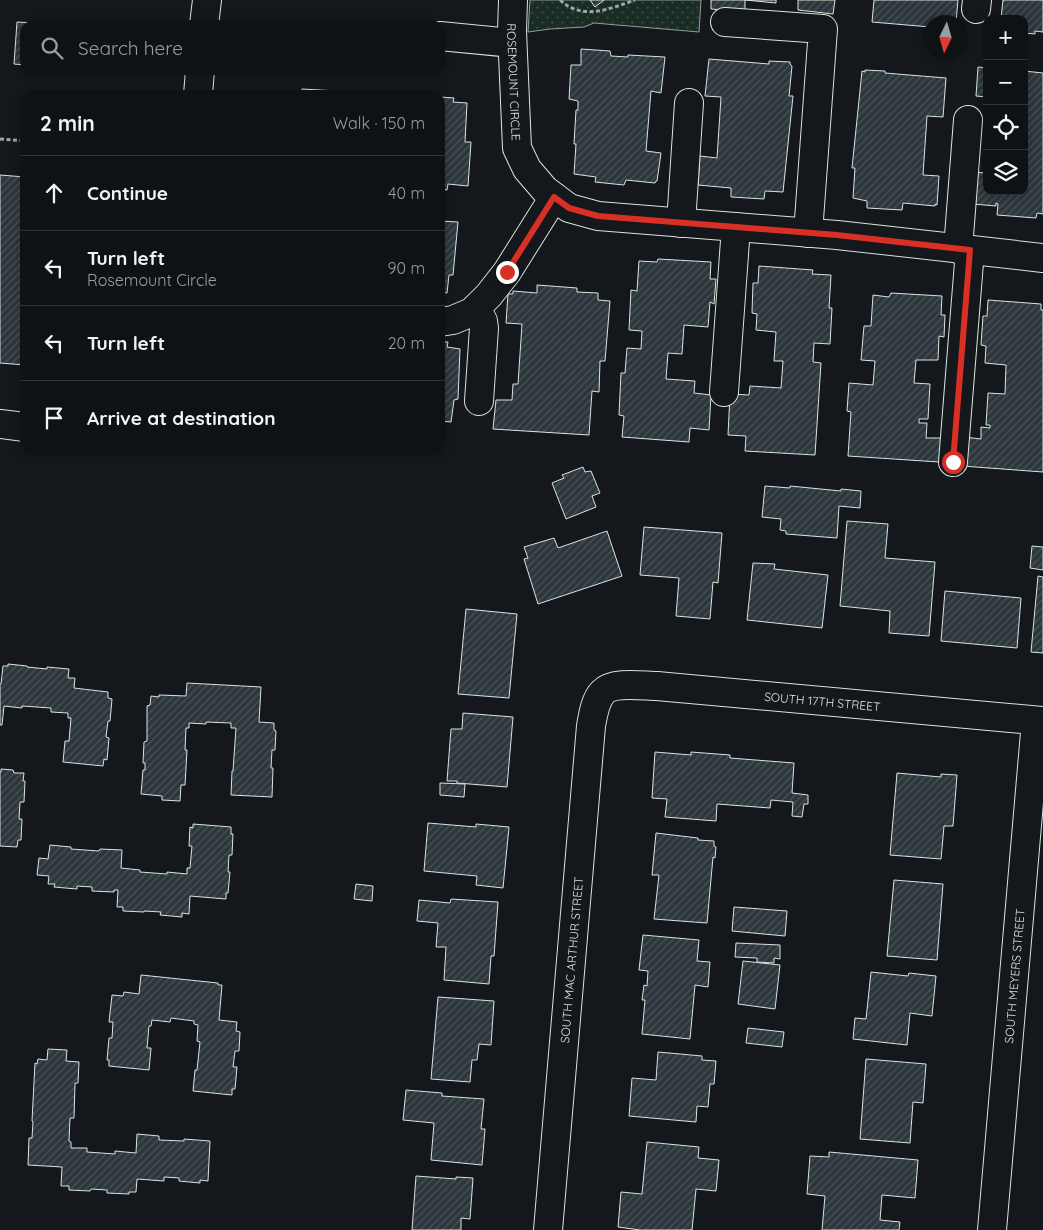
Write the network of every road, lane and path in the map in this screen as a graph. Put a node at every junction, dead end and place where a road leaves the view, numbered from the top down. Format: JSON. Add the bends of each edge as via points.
{"nodes":[{"id":1,"x":207,"y":0,"type":"edge"},
{"id":2,"x":512,"y":0,"type":"edge"},
{"id":3,"x":560,"y":0,"type":"edge"},
{"id":4,"x":635,"y":0,"type":"edge"},
{"id":5,"x":205,"y":20,"type":"edge"},
{"id":6,"x":725,"y":22,"type":"dead end"},
{"id":7,"x":445,"y":36,"type":"edge"},
{"id":8,"x":512,"y":43,"type":"junction"},
{"id":9,"x":200,"y":75,"type":"edge"},
{"id":10,"x":198,"y":90,"type":"edge"},
{"id":11,"x":689,"y":103,"type":"dead end"},
{"id":12,"x":968,"y":120,"type":"dead end"},
{"id":13,"x":0,"y":139,"type":"edge"},
{"id":14,"x":20,"y":141,"type":"edge"},
{"id":15,"x":554,"y":197,"type":"junction"},
{"id":16,"x":681,"y":223,"type":"junction"},
{"id":17,"x":736,"y":227,"type":"junction"},
{"id":18,"x":808,"y":233,"type":"junction"},
{"id":19,"x":964,"y":249,"type":"junction"},
{"id":20,"x":1043,"y":258,"type":"edge"},
{"id":21,"x":476,"y":308,"type":"junction"},
{"id":22,"x":445,"y":321,"type":"edge"},
{"id":23,"x":724,"y":392,"type":"dead end"},
{"id":24,"x":479,"y":401,"type":"dead end"},
{"id":25,"x":0,"y":424,"type":"edge"},
{"id":26,"x":20,"y":426,"type":"edge"},
{"id":27,"x":953,"y":462,"type":"dead end"},
{"id":28,"x":603,"y":691,"type":"joint"},
{"id":29,"x":1039,"y":721,"type":"edge"},
{"id":30,"x":548,"y":1230,"type":"edge"},
{"id":31,"x":993,"y":1230,"type":"edge"}],
"edges":[{"from":1,"to":5,"type":"street"},
{"from":2,"to":8,"type":"street","name":"ROSEMOUNT CIRCLE"},
{"from":3,"to":4,"type":"path","via":[[581,11],[594,12]]},
{"from":6,"to":18,"type":"street","via":[[823,29]]},
{"from":7,"to":8,"type":"street"},
{"from":8,"to":15,"type":"street","name":"ROSEMOUNT CIRCLE","via":[[517,148],[527,169]]},
{"from":9,"to":10,"type":"street"},
{"from":11,"to":16,"type":"street"},
{"from":12,"to":19,"type":"street"},
{"from":13,"to":14,"type":"path"},
{"from":15,"to":16,"type":"street","name":"ROSEMOUNT CIRCLE","via":[[569,208],[598,216]]},
{"from":15,"to":21,"type":"street","via":[[507,272]]},
{"from":16,"to":17,"type":"street","name":"ROSEMOUNT CIRCLE"},
{"from":17,"to":18,"type":"street","name":"ROSEMOUNT CIRCLE"},
{"from":17,"to":23,"type":"street"},
{"from":18,"to":19,"type":"street","name":"ROSEMOUNT CIRCLE"},
{"from":19,"to":20,"type":"street","name":"ROSEMOUNT CIRCLE"},
{"from":19,"to":27,"type":"street"},
{"from":21,"to":22,"type":"street"},
{"from":21,"to":24,"type":"street","via":[[484,328]]},
{"from":25,"to":26,"type":"street"},
{"from":28,"to":29,"type":"street","name":"SOUTH 17TH STREET","via":[[620,686],[657,686]]},
{"from":28,"to":30,"type":"street","name":"SOUTH MAC ARTHUR STREET","via":[[591,726]]},
{"from":29,"to":31,"type":"street","name":"SOUTH MEYERS STREET"}]}
